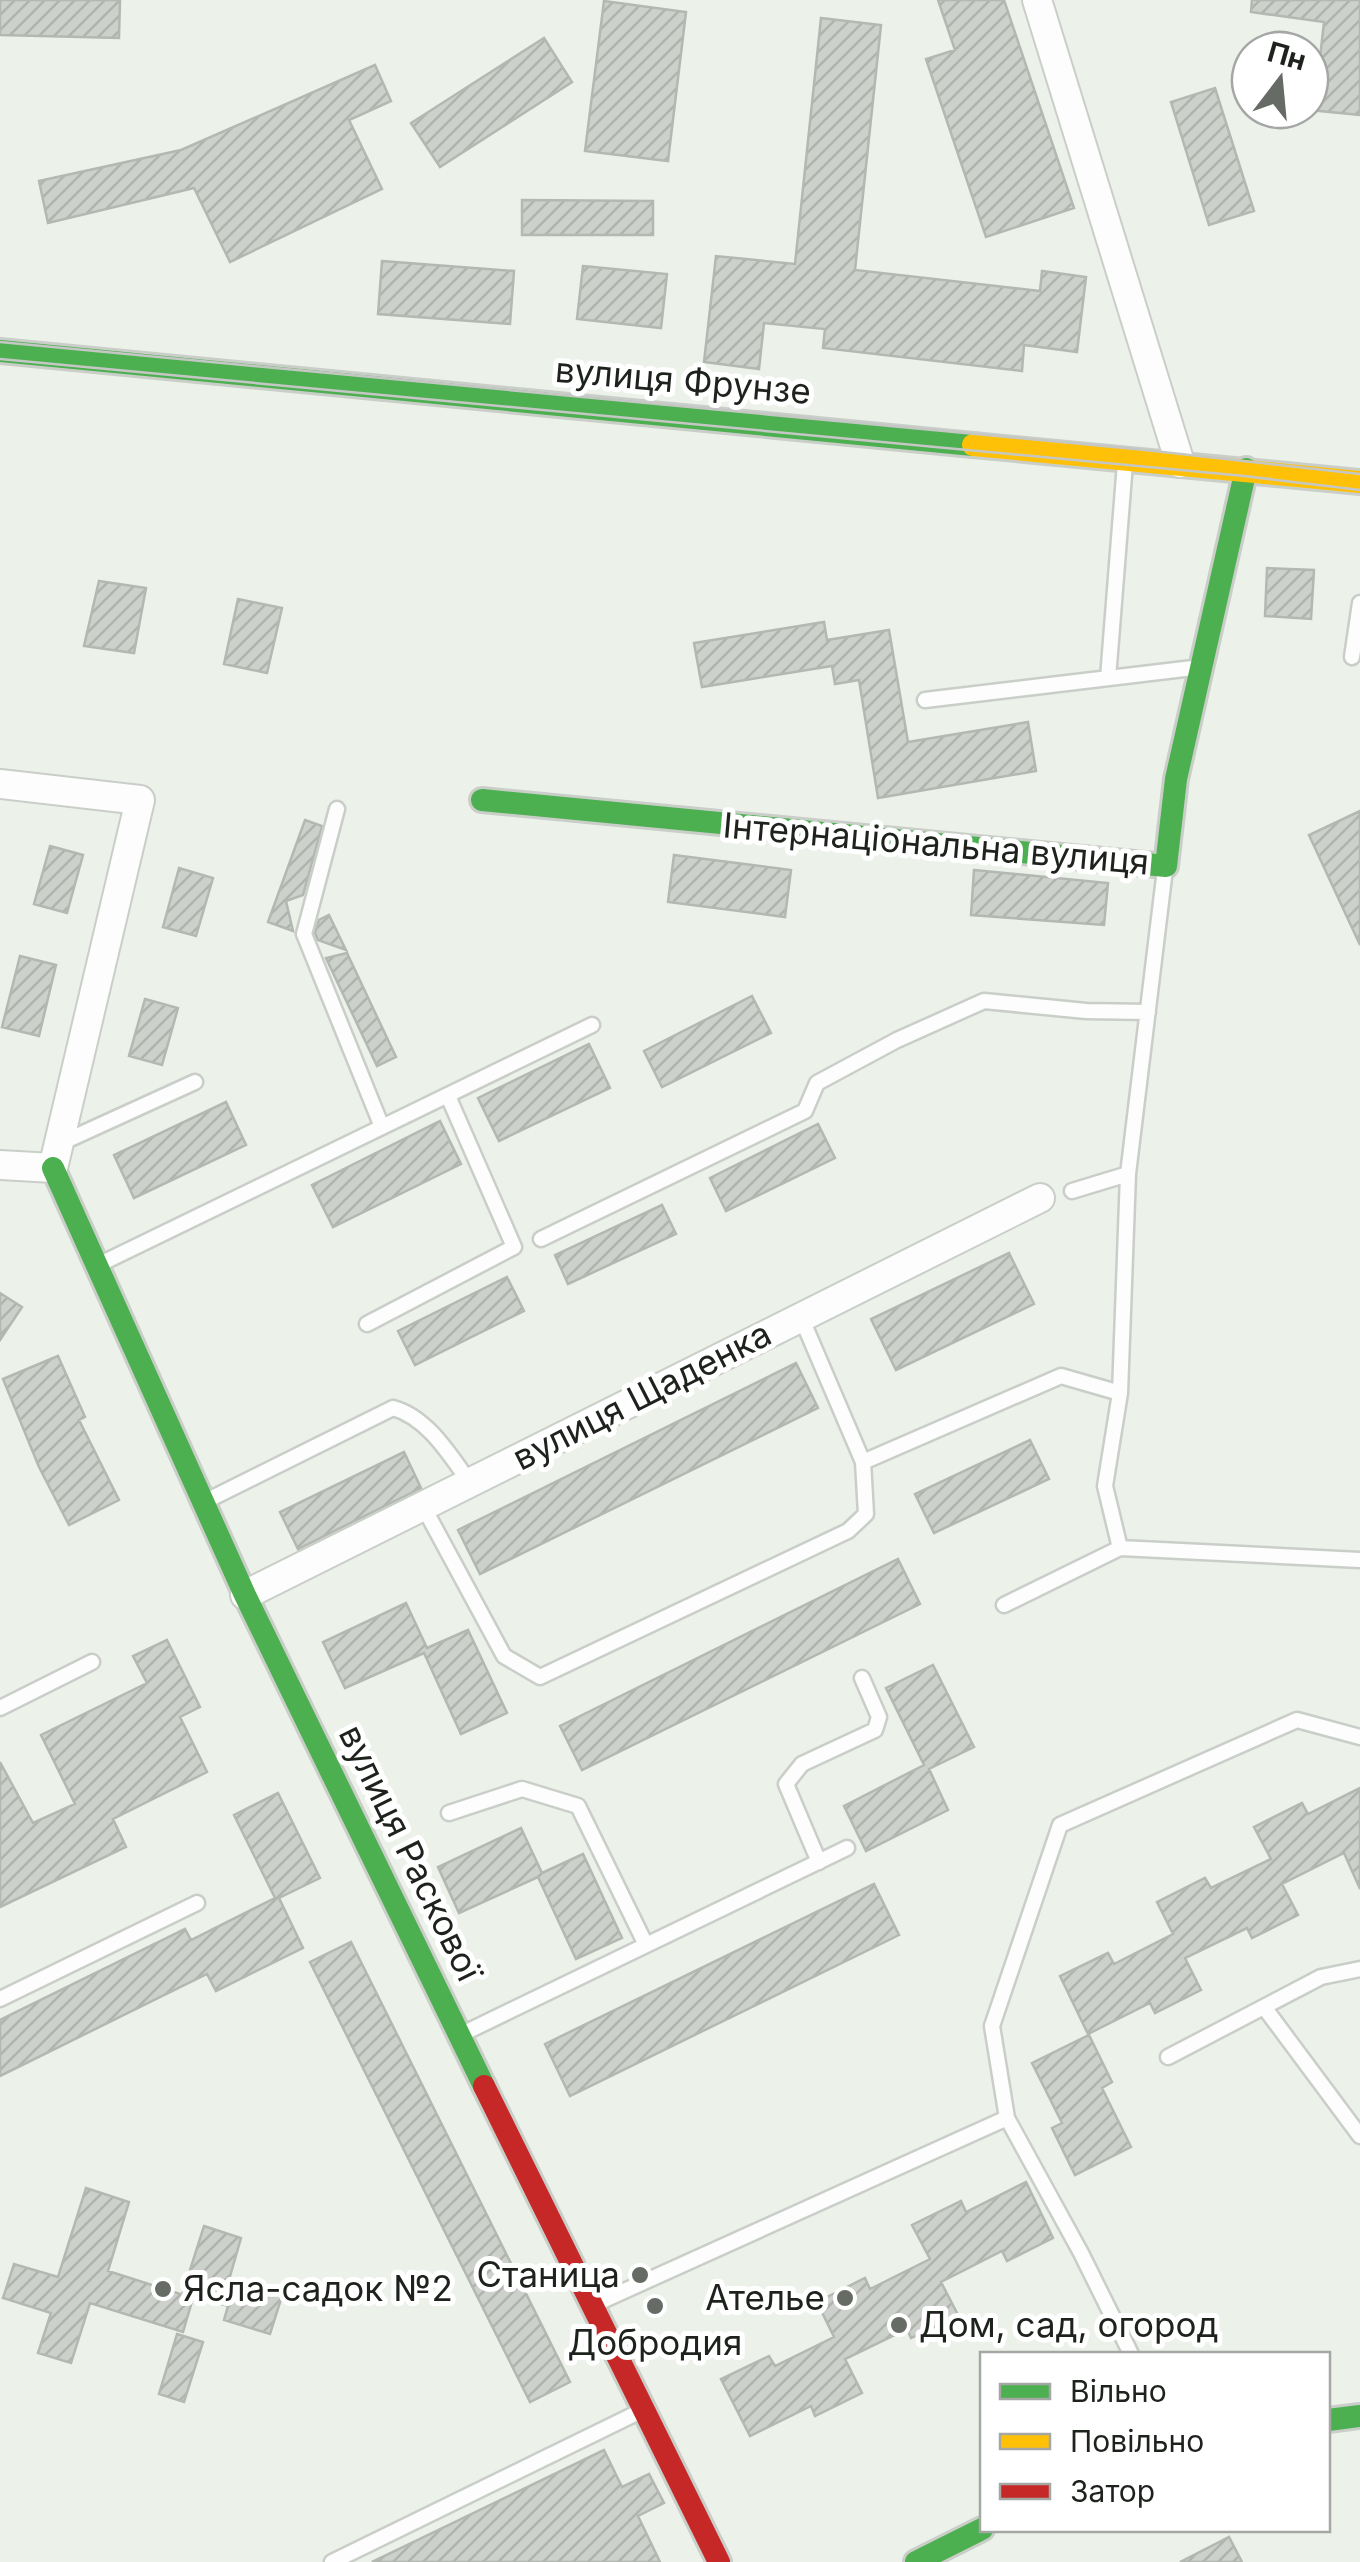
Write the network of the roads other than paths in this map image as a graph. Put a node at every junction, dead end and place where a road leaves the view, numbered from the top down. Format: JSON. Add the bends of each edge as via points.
{"nodes":[{"id":1,"x":1037,"y":0,"type":"edge"},
{"id":2,"x":0,"y":351,"type":"edge"},
{"id":3,"x":1125,"y":458,"type":"junction"},
{"id":4,"x":1180,"y":463,"type":"junction"},
{"id":5,"x":1246,"y":469,"type":"junction"},
{"id":6,"x":1360,"y":482,"type":"edge"},
{"id":7,"x":1360,"y":603,"type":"edge"},
{"id":8,"x":1352,"y":657,"type":"dead end"},
{"id":9,"x":1202,"y":667,"type":"junction"},
{"id":10,"x":1108,"y":678,"type":"junction"},
{"id":11,"x":925,"y":700,"type":"dead end"},
{"id":12,"x":0,"y":784,"type":"edge"},
{"id":13,"x":482,"y":800,"type":"dead end"},
{"id":14,"x":337,"y":809,"type":"dead end"},
{"id":15,"x":1166,"y":866,"type":"junction"},
{"id":16,"x":1148,"y":1012,"type":"junction"},
{"id":17,"x":592,"y":1026,"type":"dead end"},
{"id":18,"x":195,"y":1082,"type":"dead end"},
{"id":19,"x":448,"y":1096,"type":"junction"},
{"id":20,"x":382,"y":1128,"type":"junction"},
{"id":21,"x":56,"y":1156,"type":"junction"},
{"id":22,"x":0,"y":1165,"type":"edge"},
{"id":23,"x":1128,"y":1174,"type":"junction"},
{"id":24,"x":1072,"y":1192,"type":"dead end"},
{"id":25,"x":1040,"y":1198,"type":"dead end"},
{"id":26,"x":541,"y":1239,"type":"dead end"},
{"id":27,"x":97,"y":1266,"type":"junction"},
{"id":28,"x":801,"y":1317,"type":"junction"},
{"id":29,"x":367,"y":1324,"type":"dead end"},
{"id":30,"x":1120,"y":1393,"type":"junction"},
{"id":31,"x":863,"y":1462,"type":"junction"},
{"id":32,"x":470,"y":1483,"type":"junction"},
{"id":33,"x":203,"y":1502,"type":"junction"},
{"id":34,"x":423,"y":1506,"type":"junction"},
{"id":35,"x":1120,"y":1548,"type":"junction"},
{"id":36,"x":1360,"y":1560,"type":"edge"},
{"id":37,"x":245,"y":1595,"type":"junction"},
{"id":38,"x":1004,"y":1605,"type":"dead end"},
{"id":39,"x":92,"y":1662,"type":"dead end"},
{"id":40,"x":862,"y":1678,"type":"dead end"},
{"id":41,"x":0,"y":1708,"type":"edge"},
{"id":42,"x":1360,"y":1737,"type":"edge"},
{"id":43,"x":449,"y":1813,"type":"dead end"},
{"id":44,"x":847,"y":1848,"type":"dead end"},
{"id":45,"x":819,"y":1862,"type":"junction"},
{"id":46,"x":197,"y":1903,"type":"dead end"},
{"id":47,"x":646,"y":1945,"type":"junction"},
{"id":48,"x":1360,"y":1969,"type":"edge"},
{"id":49,"x":0,"y":2000,"type":"edge"},
{"id":50,"x":1264,"y":2006,"type":"junction"},
{"id":51,"x":459,"y":2036,"type":"junction"},
{"id":52,"x":1168,"y":2056,"type":"dead end"},
{"id":53,"x":1007,"y":2118,"type":"junction"},
{"id":54,"x":1360,"y":2136,"type":"edge"},
{"id":55,"x":591,"y":2306,"type":"junction"},
{"id":56,"x":1130,"y":2352,"type":"edge"},
{"id":57,"x":642,"y":2410,"type":"junction"},
{"id":58,"x":1360,"y":2416,"type":"edge"},
{"id":59,"x":1330,"y":2420,"type":"edge"},
{"id":60,"x":980,"y":2530,"type":"edge"},
{"id":61,"x":332,"y":2562,"type":"edge"},
{"id":62,"x":719,"y":2562,"type":"edge"},
{"id":63,"x":916,"y":2562,"type":"edge"}],
"edges":[{"from":1,"to":4,"type":"street"},
{"from":2,"to":3,"type":"street","name":"вулиця Фрунзе"},
{"from":3,"to":4,"type":"street","name":"вулиця Фрунзе"},
{"from":3,"to":10,"type":"lane"},
{"from":4,"to":5,"type":"street","name":"вулиця Фрунзе"},
{"from":5,"to":6,"type":"street","name":"вулиця Фрунзе"},
{"from":5,"to":9,"type":"street","name":"Інтернаціональна вулиця"},
{"from":7,"to":8,"type":"lane"},
{"from":9,"to":10,"type":"lane"},
{"from":9,"to":15,"type":"street","name":"Інтернаціональна вулиця","via":[[1176,779]]},
{"from":10,"to":11,"type":"lane"},
{"from":12,"to":21,"type":"street","via":[[140,800]]},
{"from":13,"to":15,"type":"street","name":"Інтернаціональна вулиця"},
{"from":14,"to":20,"type":"lane","via":[[304,934]]},
{"from":15,"to":16,"type":"lane"},
{"from":16,"to":23,"type":"lane"},
{"from":16,"to":26,"type":"lane","via":[[984,1001],[816,1083],[806,1111]]},
{"from":17,"to":19,"type":"lane"},
{"from":18,"to":21,"type":"lane"},
{"from":19,"to":20,"type":"lane"},
{"from":19,"to":29,"type":"lane","via":[[514,1248]]},
{"from":20,"to":27,"type":"lane"},
{"from":21,"to":22,"type":"street"},
{"from":21,"to":27,"type":"street","name":"вулиця Раскової"},
{"from":23,"to":24,"type":"lane"},
{"from":23,"to":30,"type":"lane"},
{"from":25,"to":28,"type":"street","name":"вулиця Щаденка"},
{"from":27,"to":33,"type":"street","name":"вулиця Раскової"},
{"from":28,"to":31,"type":"lane"},
{"from":28,"to":32,"type":"street","name":"вулиця Щаденка"},
{"from":30,"to":31,"type":"lane","via":[[1061,1376]]},
{"from":30,"to":35,"type":"lane","via":[[1105,1486]]},
{"from":31,"to":34,"type":"lane","via":[[866,1514],[848,1530],[540,1677],[504,1656]]},
{"from":32,"to":33,"type":"lane","via":[[411,1413],[393,1408]]},
{"from":32,"to":34,"type":"street","name":"вулиця Щаденка"},
{"from":33,"to":37,"type":"street","name":"вулиця Раскової"},
{"from":34,"to":37,"type":"street","name":"вулиця Щаденка"},
{"from":35,"to":36,"type":"lane"},
{"from":35,"to":38,"type":"lane"},
{"from":37,"to":51,"type":"street","name":"вулиця Раскової"},
{"from":39,"to":41,"type":"lane"},
{"from":40,"to":45,"type":"lane","via":[[879,1716],[875,1730],[802,1764],[786,1784]]},
{"from":42,"to":53,"type":"lane","via":[[1297,1720],[1060,1824],[992,2026]]},
{"from":43,"to":47,"type":"lane","via":[[522,1788],[578,1806]]},
{"from":44,"to":45,"type":"lane"},
{"from":45,"to":47,"type":"lane"},
{"from":46,"to":49,"type":"lane"},
{"from":47,"to":51,"type":"lane"},
{"from":48,"to":50,"type":"lane","via":[[1321,1976]]},
{"from":50,"to":52,"type":"lane"},
{"from":50,"to":54,"type":"lane"},
{"from":51,"to":55,"type":"street","name":"вулиця Раскової"},
{"from":53,"to":55,"type":"lane"},
{"from":53,"to":56,"type":"lane"},
{"from":55,"to":57,"type":"street","name":"вулиця Раскової"},
{"from":57,"to":61,"type":"lane"},
{"from":57,"to":62,"type":"street","name":"вулиця Раскової"},
{"from":58,"to":59,"type":"street"},
{"from":60,"to":63,"type":"street"}]}
